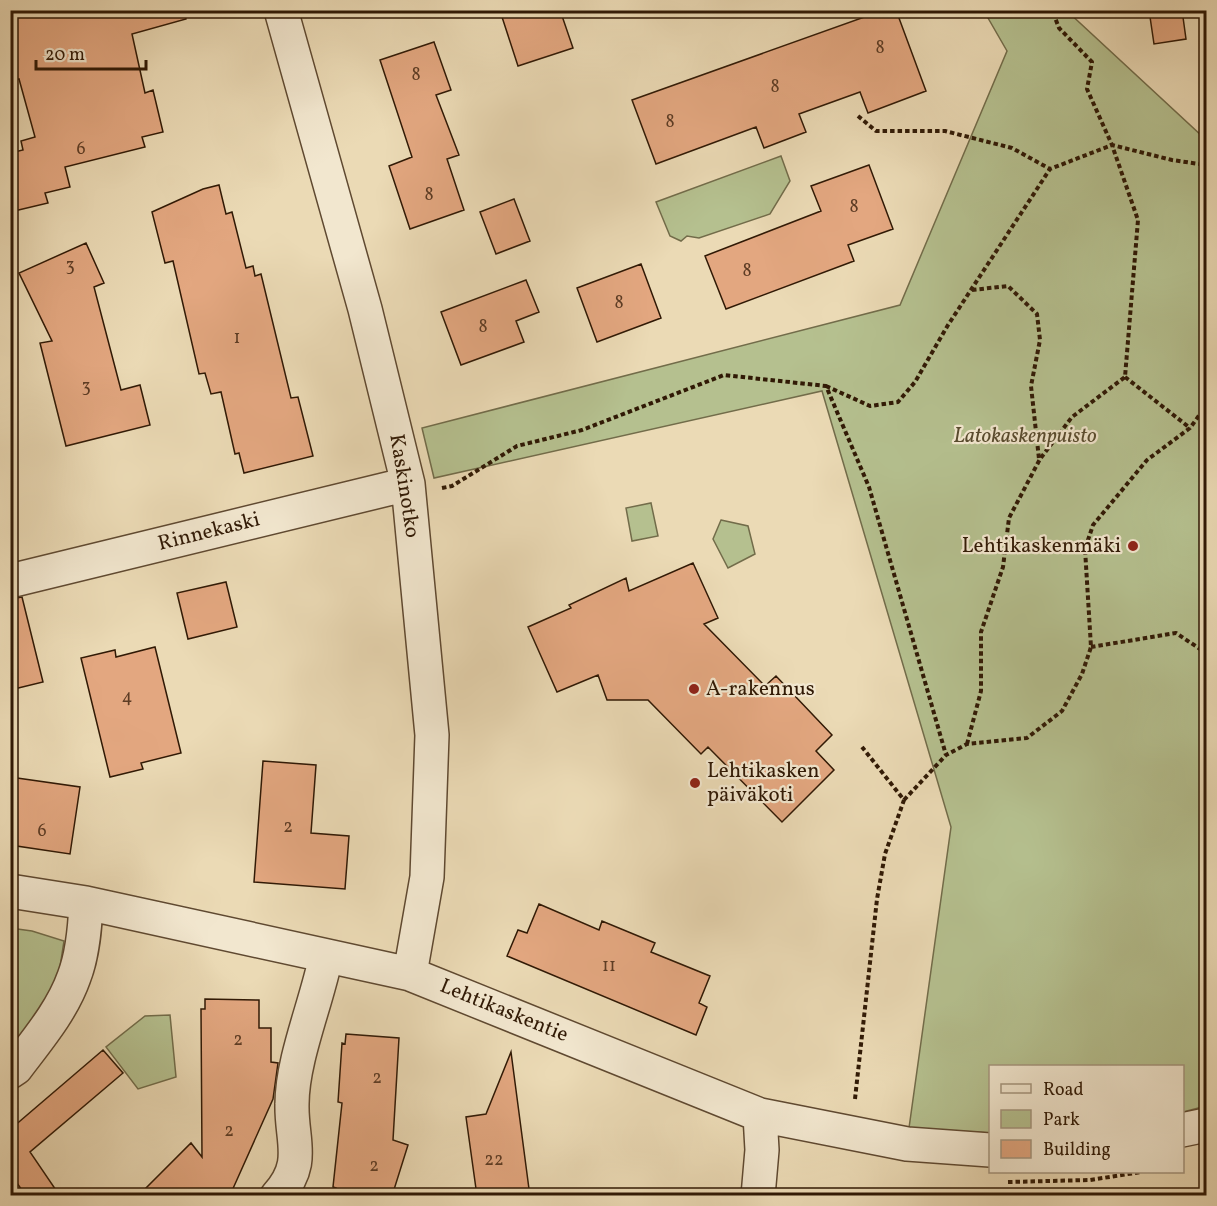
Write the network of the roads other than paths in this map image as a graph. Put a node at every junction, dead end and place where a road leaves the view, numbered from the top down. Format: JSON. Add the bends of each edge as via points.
{"nodes":[{"id":1,"x":280,"y":10,"type":"edge"},
{"id":2,"x":408,"y":484,"type":"junction"},
{"id":3,"x":10,"y":581,"type":"edge"},
{"id":4,"x":10,"y":891,"type":"edge"},
{"id":5,"x":86,"y":903,"type":"junction"},
{"id":6,"x":326,"y":956,"type":"junction"},
{"id":7,"x":411,"y":974,"type":"junction"},
{"id":8,"x":10,"y":1072,"type":"edge"},
{"id":9,"x":760,"y":1115,"type":"junction"},
{"id":10,"x":1206,"y":1125,"type":"edge"},
{"id":11,"x":1184,"y":1130,"type":"edge"},
{"id":12,"x":989,"y":1150,"type":"edge"},
{"id":13,"x":278,"y":1196,"type":"edge"},
{"id":14,"x":759,"y":1196,"type":"edge"}],
"edges":[{"from":1,"to":2,"type":"street","name":"Kaskinotko","via":[[365,309]]},
{"from":2,"to":3,"type":"street","name":"Rinnekaski"},
{"from":2,"to":7,"type":"street","name":"Kaskinotko","via":[[432,735],[427,877]]},
{"from":4,"to":5,"type":"street","name":"Lehtikaskentie"},
{"from":5,"to":6,"type":"street","name":"Lehtikaskentie"},
{"from":5,"to":8,"type":"street","via":[[85,931],[75,977],[56,1014]]},
{"from":6,"to":7,"type":"street","name":"Lehtikaskentie"},
{"from":6,"to":13,"type":"street","via":[[296,1070],[292,1104],[297,1156],[287,1185]]},
{"from":7,"to":9,"type":"street","name":"Lehtikaskentie"},
{"from":9,"to":12,"type":"street","name":"Lehtikaskentie","via":[[907,1144]]},
{"from":9,"to":14,"type":"street"},
{"from":10,"to":11,"type":"street"}]}
